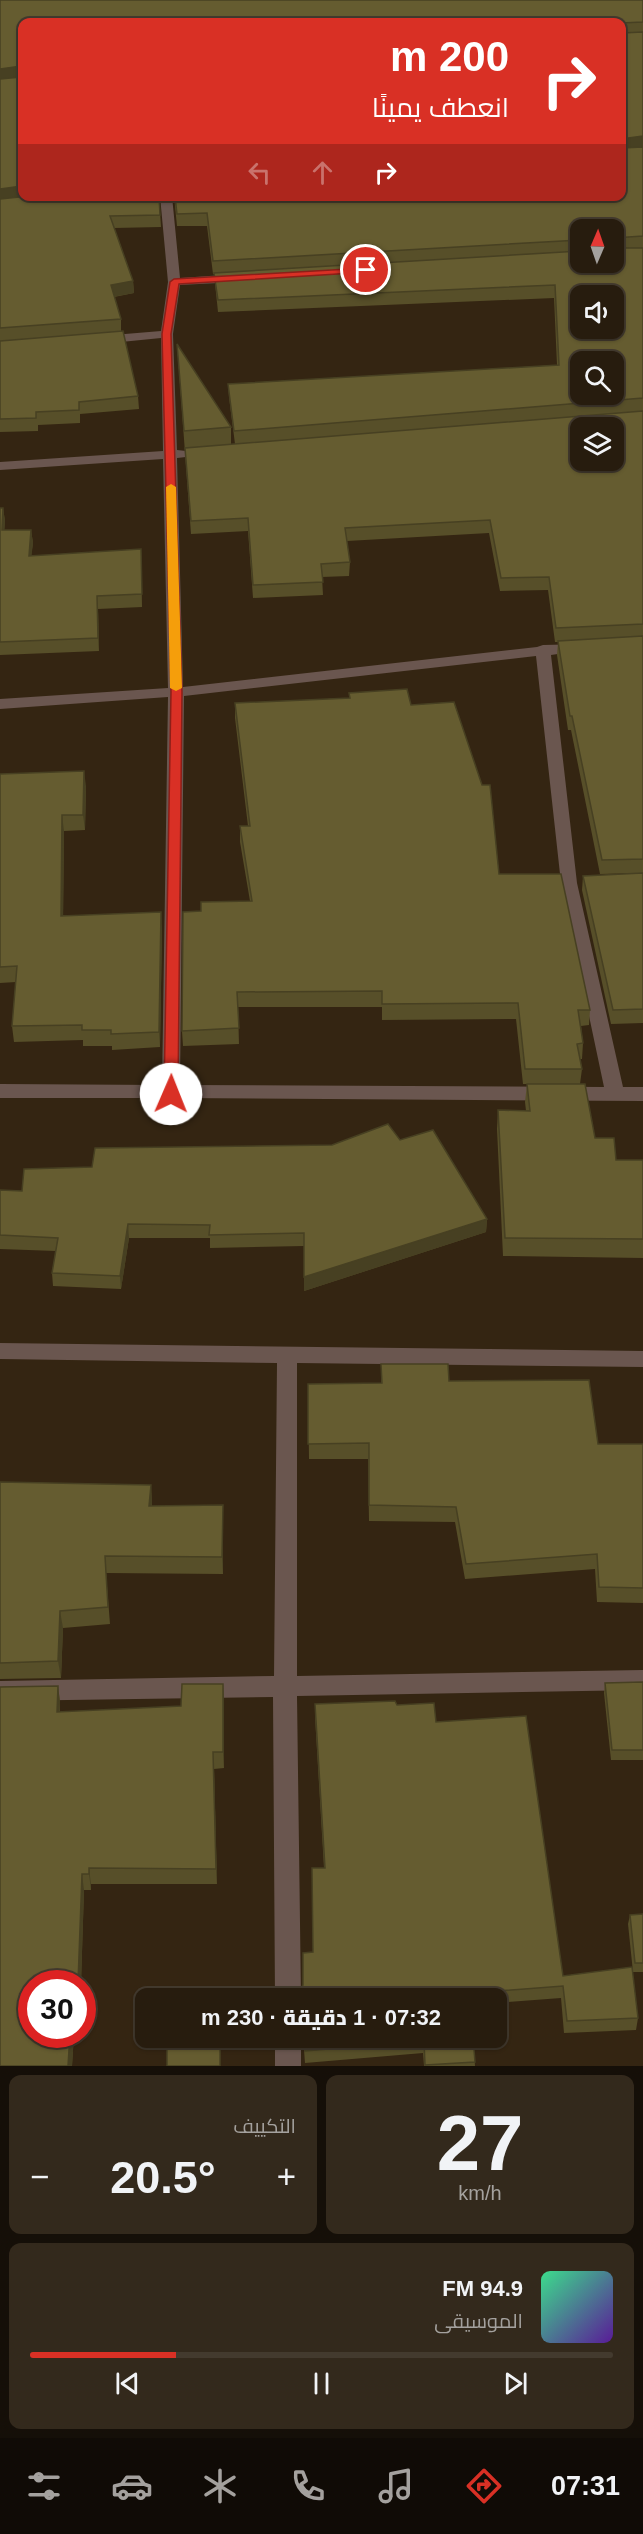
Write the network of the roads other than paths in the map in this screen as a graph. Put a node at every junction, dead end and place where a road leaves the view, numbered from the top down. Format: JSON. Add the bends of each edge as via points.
{"nodes":[{"id":1,"x":166,"y":201,"type":"edge"},
{"id":2,"x":246,"y":278,"type":"edge"},
{"id":3,"x":174,"y":282,"type":"junction"},
{"id":4,"x":166,"y":334,"type":"junction"},
{"id":5,"x":83,"y":341,"type":"edge"},
{"id":6,"x":194,"y":453,"type":"edge"},
{"id":7,"x":171,"y":455,"type":"junction"},
{"id":8,"x":0,"y":466,"type":"edge"},
{"id":9,"x":598,"y":646,"type":"edge"},
{"id":10,"x":543,"y":649,"type":"junction"},
{"id":11,"x":176,"y":692,"type":"junction"},
{"id":12,"x":0,"y":704,"type":"edge"},
{"id":13,"x":590,"y":882,"type":"edge"},
{"id":14,"x":569,"y":883,"type":"junction"},
{"id":15,"x":0,"y":1091,"type":"edge"},
{"id":16,"x":171,"y":1094,"type":"junction"},
{"id":17,"x":643,"y":1094,"type":"edge"},
{"id":18,"x":615,"y":1095,"type":"junction"},
{"id":19,"x":0,"y":1351,"type":"edge"},
{"id":20,"x":287,"y":1354,"type":"junction"},
{"id":21,"x":643,"y":1359,"type":"edge"},
{"id":22,"x":643,"y":1680,"type":"edge"},
{"id":23,"x":285,"y":1686,"type":"junction"},
{"id":24,"x":0,"y":1691,"type":"edge"},
{"id":25,"x":288,"y":1988,"type":"edge"},
{"id":26,"x":288,"y":2048,"type":"edge"},
{"id":27,"x":288,"y":2066,"type":"edge"}],
"edges":[{"from":1,"to":3,"type":"street"},
{"from":2,"to":3,"type":"street"},
{"from":3,"to":4,"type":"street"},
{"from":4,"to":5,"type":"street"},
{"from":4,"to":7,"type":"street"},
{"from":6,"to":7,"type":"street"},
{"from":7,"to":8,"type":"street"},
{"from":7,"to":11,"type":"street"},
{"from":9,"to":10,"type":"street"},
{"from":10,"to":11,"type":"street"},
{"from":10,"to":14,"type":"street"},
{"from":11,"to":12,"type":"street"},
{"from":11,"to":16,"type":"street"},
{"from":13,"to":14,"type":"street"},
{"from":14,"to":18,"type":"street"},
{"from":15,"to":16,"type":"street"},
{"from":16,"to":18,"type":"street"},
{"from":17,"to":18,"type":"street"},
{"from":19,"to":20,"type":"street"},
{"from":20,"to":21,"type":"street"},
{"from":20,"to":23,"type":"street"},
{"from":22,"to":23,"type":"street"},
{"from":23,"to":24,"type":"street"},
{"from":23,"to":25,"type":"street"},
{"from":26,"to":27,"type":"street"}]}
